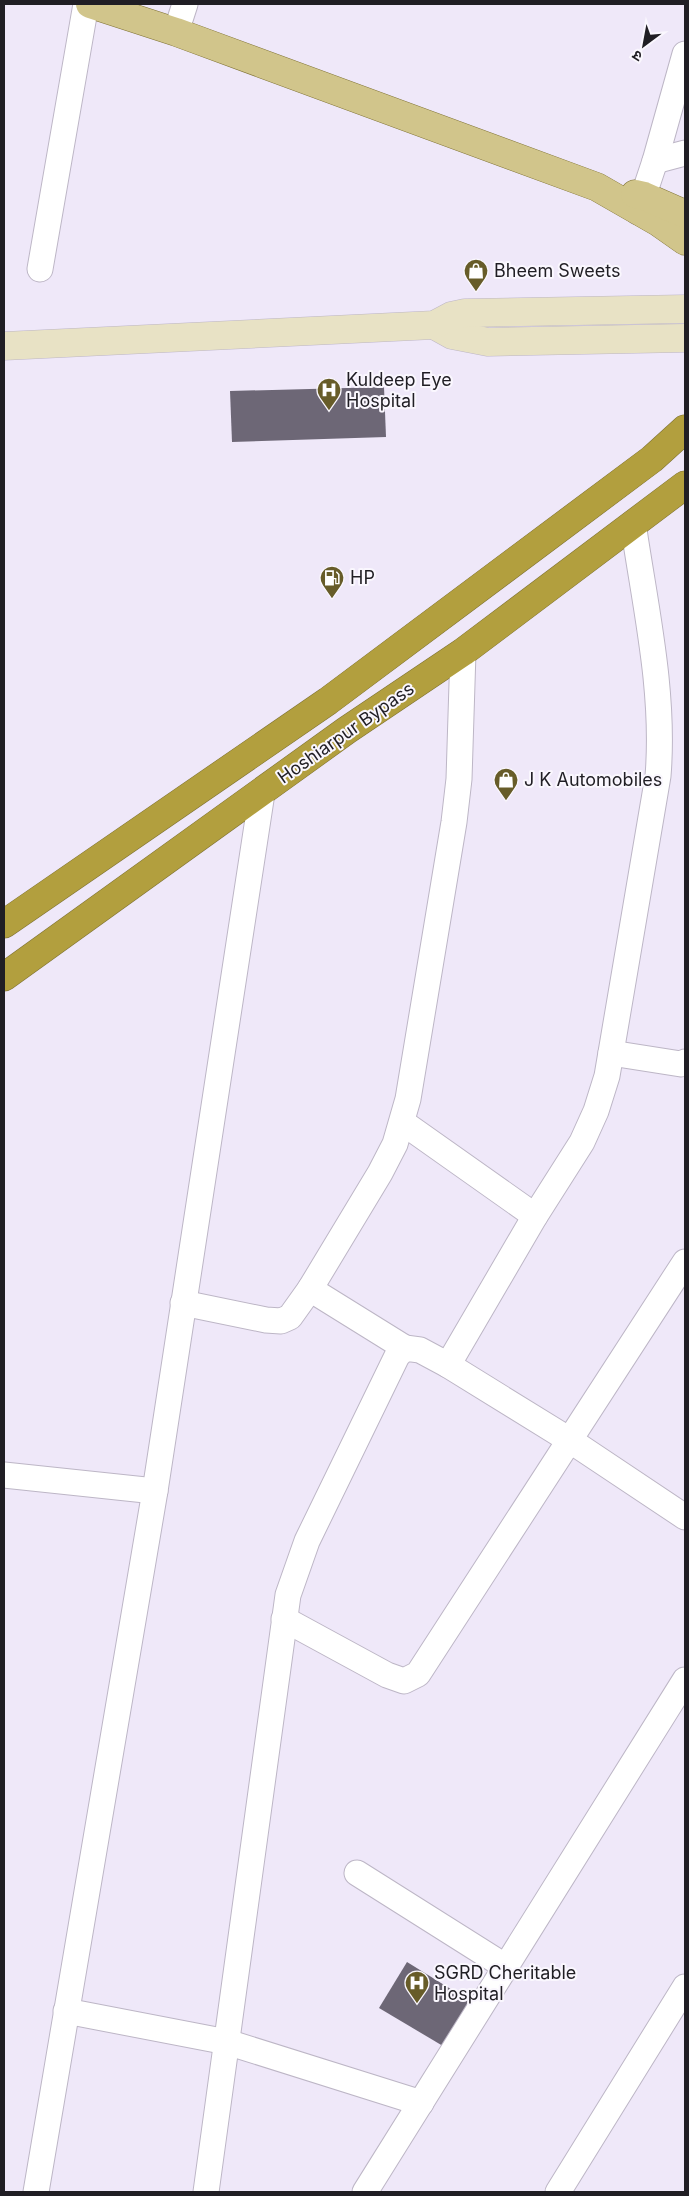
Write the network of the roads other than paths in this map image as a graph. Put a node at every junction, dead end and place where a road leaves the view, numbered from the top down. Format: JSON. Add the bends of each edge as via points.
{"nodes":[{"id":1,"x":86,"y":4,"type":"edge"},
{"id":2,"x":90,"y":4,"type":"edge"},
{"id":3,"x":185,"y":4,"type":"edge"},
{"id":4,"x":123,"y":9,"type":"edge"},
{"id":5,"x":176,"y":32,"type":"junction"},
{"id":6,"x":685,"y":54,"type":"edge"},
{"id":7,"x":685,"y":153,"type":"edge"},
{"id":8,"x":655,"y":161,"type":"junction"},
{"id":9,"x":641,"y":204,"type":"junction"},
{"id":10,"x":685,"y":214,"type":"edge"},
{"id":11,"x":685,"y":241,"type":"edge"},
{"id":12,"x":40,"y":269,"type":"dead end"},
{"id":13,"x":685,"y":309,"type":"edge"},
{"id":14,"x":434,"y":325,"type":"junction"},
{"id":15,"x":685,"y":338,"type":"edge"},
{"id":16,"x":4,"y":346,"type":"edge"},
{"id":17,"x":685,"y":429,"type":"edge"},
{"id":18,"x":685,"y":484,"type":"edge"},
{"id":19,"x":633,"y":523,"type":"junction"},
{"id":20,"x":463,"y":652,"type":"junction"},
{"id":21,"x":328,"y":701,"type":"junction"},
{"id":22,"x":347,"y":730,"type":"junction"},
{"id":23,"x":262,"y":793,"type":"junction"},
{"id":24,"x":4,"y":924,"type":"edge"},
{"id":25,"x":4,"y":977,"type":"edge"},
{"id":26,"x":610,"y":1053,"type":"junction"},
{"id":27,"x":685,"y":1062,"type":"edge"},
{"id":28,"x":402,"y":1122,"type":"junction"},
{"id":29,"x":535,"y":1216,"type":"junction"},
{"id":30,"x":685,"y":1262,"type":"edge"},
{"id":31,"x":310,"y":1289,"type":"junction"},
{"id":32,"x":183,"y":1304,"type":"junction"},
{"id":33,"x":405,"y":1348,"type":"junction"},
{"id":34,"x":448,"y":1365,"type":"junction"},
{"id":35,"x":571,"y":1441,"type":"junction"},
{"id":36,"x":4,"y":1475,"type":"edge"},
{"id":37,"x":155,"y":1491,"type":"junction"},
{"id":38,"x":685,"y":1517,"type":"edge"},
{"id":39,"x":284,"y":1618,"type":"junction"},
{"id":40,"x":685,"y":1680,"type":"edge"},
{"id":41,"x":357,"y":1873,"type":"dead end"},
{"id":42,"x":506,"y":1967,"type":"junction"},
{"id":43,"x":685,"y":1987,"type":"edge"},
{"id":44,"x":66,"y":2011,"type":"junction"},
{"id":45,"x":226,"y":2042,"type":"junction"},
{"id":46,"x":422,"y":2103,"type":"junction"},
{"id":47,"x":36,"y":2192,"type":"edge"},
{"id":48,"x":206,"y":2192,"type":"edge"},
{"id":49,"x":366,"y":2192,"type":"edge"},
{"id":50,"x":558,"y":2192,"type":"edge"}],
"edges":[{"from":1,"to":12,"type":"street"},
{"from":2,"to":4,"type":"main road"},
{"from":3,"to":5,"type":"street"},
{"from":4,"to":5,"type":"main road"},
{"from":5,"to":9,"type":"main road"},
{"from":6,"to":8,"type":"street"},
{"from":7,"to":8,"type":"street"},
{"from":8,"to":9,"type":"street"},
{"from":9,"to":10,"type":"main road"},
{"from":9,"to":11,"type":"main road","via":[[658,222]]},
{"from":13,"to":14,"type":"main road","via":[[465,313]]},
{"from":14,"to":15,"type":"main road","via":[[452,335],[488,342]]},
{"from":14,"to":16,"type":"main road"},
{"from":17,"to":21,"type":"highway","via":[[652,460]]},
{"from":18,"to":19,"type":"highway","name":"Hoshiarpur Bypass"},
{"from":19,"to":20,"type":"highway","name":"Hoshiarpur Bypass"},
{"from":19,"to":26,"type":"street","via":[[655,676],[661,745]]},
{"from":20,"to":22,"type":"highway","name":"Hoshiarpur Bypass"},
{"from":20,"to":28,"type":"street","via":[[459,779],[454,822]]},
{"from":21,"to":22,"type":"highway"},
{"from":21,"to":24,"type":"highway"},
{"from":22,"to":23,"type":"highway","name":"Hoshiarpur Bypass"},
{"from":23,"to":25,"type":"highway","name":"Hoshiarpur Bypass"},
{"from":23,"to":32,"type":"street"},
{"from":26,"to":27,"type":"street"},
{"from":26,"to":29,"type":"street","via":[[596,1111],[582,1142]]},
{"from":28,"to":29,"type":"street"},
{"from":28,"to":31,"type":"street","via":[[380,1173]]},
{"from":29,"to":34,"type":"street"},
{"from":30,"to":35,"type":"street"},
{"from":31,"to":32,"type":"street","via":[[296,1311],[281,1321]]},
{"from":31,"to":33,"type":"street"},
{"from":32,"to":37,"type":"street"},
{"from":33,"to":34,"type":"street","via":[[420,1350]]},
{"from":33,"to":39,"type":"street","via":[[397,1356],[306,1541],[290,1586]]},
{"from":34,"to":35,"type":"street"},
{"from":35,"to":38,"type":"street"},
{"from":35,"to":39,"type":"street","via":[[418,1674],[404,1681],[387,1674]]},
{"from":36,"to":37,"type":"street"},
{"from":37,"to":44,"type":"street"},
{"from":39,"to":45,"type":"street"},
{"from":40,"to":42,"type":"street"},
{"from":41,"to":42,"type":"street"},
{"from":42,"to":46,"type":"street"},
{"from":43,"to":50,"type":"street"},
{"from":44,"to":45,"type":"street"},
{"from":44,"to":47,"type":"street"},
{"from":45,"to":46,"type":"street"},
{"from":45,"to":48,"type":"street"},
{"from":46,"to":49,"type":"street"}]}
